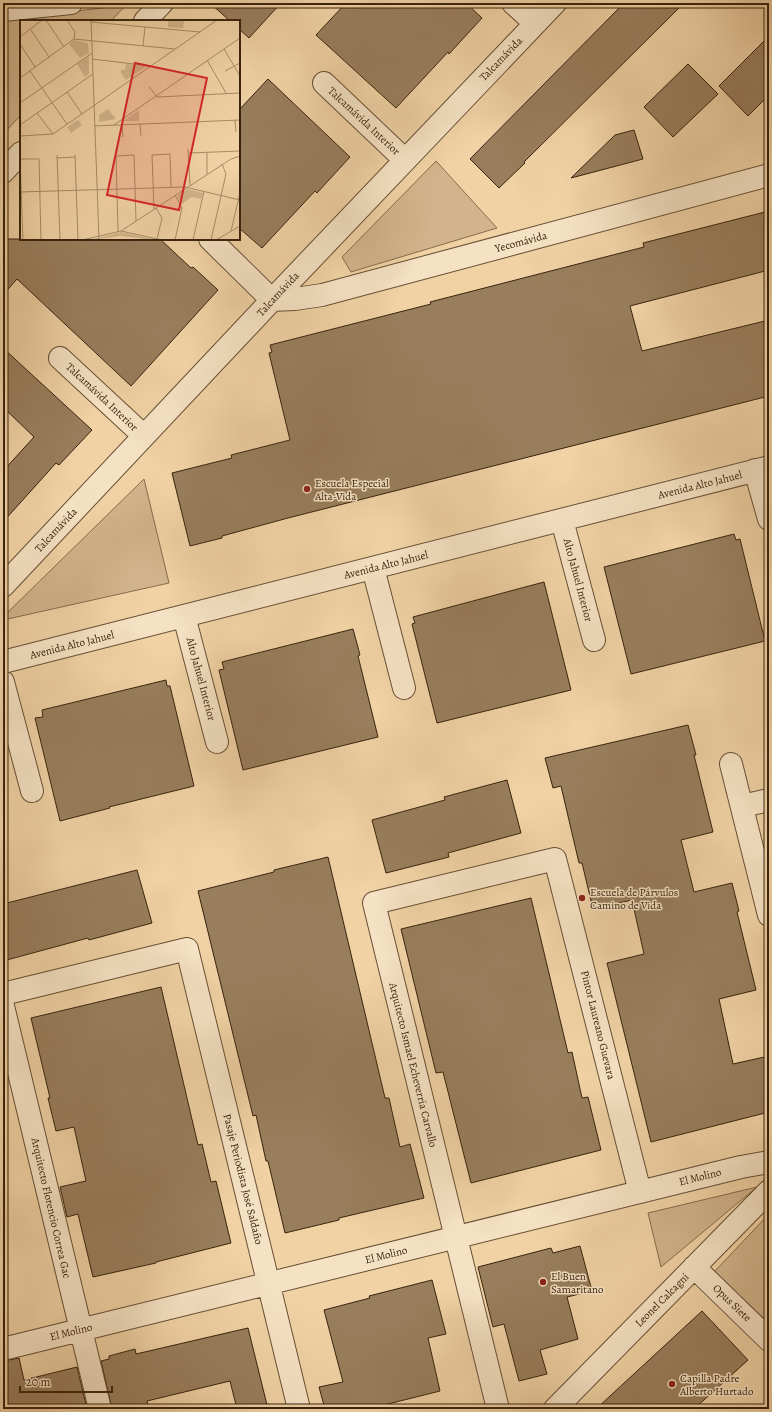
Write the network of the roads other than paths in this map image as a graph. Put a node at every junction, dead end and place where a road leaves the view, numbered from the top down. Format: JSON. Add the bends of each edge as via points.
{"nodes":[{"id":1,"x":71,"y":3,"type":"edge"},
{"id":2,"x":162,"y":3,"type":"edge"},
{"id":3,"x":513,"y":3,"type":"edge"},
{"id":4,"x":554,"y":3,"type":"edge"},
{"id":5,"x":3,"y":10,"type":"edge"},
{"id":6,"x":146,"y":20,"type":"edge"},
{"id":7,"x":535,"y":23,"type":"junction"},
{"id":8,"x":324,"y":83,"type":"dead end"},
{"id":9,"x":20,"y":154,"type":"edge"},
{"id":10,"x":405,"y":160,"type":"junction"},
{"id":11,"x":3,"y":172,"type":"edge"},
{"id":12,"x":769,"y":175,"type":"edge"},
{"id":13,"x":211,"y":240,"type":"edge"},
{"id":14,"x":272,"y":300,"type":"junction"},
{"id":15,"x":60,"y":358,"type":"dead end"},
{"id":16,"x":144,"y":436,"type":"junction"},
{"id":17,"x":762,"y":469,"type":"edge"},
{"id":18,"x":769,"y":519,"type":"edge"},
{"id":19,"x":562,"y":520,"type":"junction"},
{"id":20,"x":373,"y":568,"type":"junction"},
{"id":21,"x":7,"y":574,"type":"edge"},
{"id":22,"x":184,"y":616,"type":"junction"},
{"id":23,"x":594,"y":640,"type":"dead end"},
{"id":24,"x":3,"y":662,"type":"edge"},
{"id":25,"x":3,"y":682,"type":"edge"},
{"id":26,"x":404,"y":688,"type":"dead end"},
{"id":27,"x":217,"y":742,"type":"dead end"},
{"id":28,"x":731,"y":764,"type":"dead end"},
{"id":29,"x":32,"y":791,"type":"dead end"},
{"id":30,"x":769,"y":800,"type":"edge"},
{"id":31,"x":742,"y":806,"type":"junction"},
{"id":32,"x":555,"y":858,"type":"joint"},
{"id":33,"x":769,"y":915,"type":"edge"},
{"id":34,"x":3,"y":994,"type":"edge"},
{"id":35,"x":3,"y":1006,"type":"edge"},
{"id":36,"x":769,"y":1162,"type":"edge"},
{"id":37,"x":769,"y":1191,"type":"edge"},
{"id":38,"x":640,"y":1192,"type":"junction"},
{"id":39,"x":456,"y":1237,"type":"junction"},
{"id":40,"x":694,"y":1267,"type":"junction"},
{"id":41,"x":268,"y":1284,"type":"junction"},
{"id":42,"x":81,"y":1330,"type":"junction"},
{"id":43,"x":769,"y":1340,"type":"edge"},
{"id":44,"x":3,"y":1349,"type":"edge"},
{"id":45,"x":100,"y":1409,"type":"edge"},
{"id":46,"x":298,"y":1409,"type":"edge"},
{"id":47,"x":498,"y":1409,"type":"edge"},
{"id":48,"x":555,"y":1409,"type":"edge"}],
"edges":[{"from":1,"to":5,"type":"street"},
{"from":2,"to":6,"type":"street"},
{"from":3,"to":7,"type":"street"},
{"from":4,"to":7,"type":"street","name":"Talcamávida"},
{"from":7,"to":10,"type":"street","name":"Talcamávida"},
{"from":8,"to":10,"type":"street","name":"Talcamávida Interior"},
{"from":9,"to":11,"type":"street"},
{"from":10,"to":14,"type":"street","name":"Talcamávida"},
{"from":12,"to":14,"type":"street","name":"Yecomávida","via":[[322,295]]},
{"from":13,"to":14,"type":"street"},
{"from":14,"to":16,"type":"street","name":"Talcamávida"},
{"from":15,"to":16,"type":"street","name":"Talcamávida Interior"},
{"from":16,"to":21,"type":"street","name":"Talcamávida"},
{"from":17,"to":18,"type":"street"},
{"from":17,"to":19,"type":"street","name":"Avenida Alto Jahuel"},
{"from":19,"to":20,"type":"street","name":"Avenida Alto Jahuel"},
{"from":19,"to":23,"type":"street","name":"Alto Jahuel Interior"},
{"from":20,"to":22,"type":"street","name":"Avenida Alto Jahuel"},
{"from":20,"to":26,"type":"street"},
{"from":22,"to":24,"type":"street","name":"Avenida Alto Jahuel"},
{"from":22,"to":27,"type":"street","name":"Alto Jahuel Interior"},
{"from":25,"to":29,"type":"street"},
{"from":28,"to":31,"type":"street"},
{"from":30,"to":31,"type":"street"},
{"from":31,"to":33,"type":"street"},
{"from":32,"to":38,"type":"street","name":"Pintor Laureano Guevara"},
{"from":32,"to":39,"type":"street","name":"Arquitecto Ismael Echeverría Carvallo","via":[[374,903]]},
{"from":34,"to":41,"type":"street","name":"Pasaje Periodista José Saldaño","via":[[187,949]]},
{"from":35,"to":42,"type":"street","name":"Arquitecto Florencio Correa Gac"},
{"from":36,"to":38,"type":"street","name":"El Molino"},
{"from":37,"to":40,"type":"street","name":"Leonel Calcagni"},
{"from":38,"to":39,"type":"street","name":"El Molino"},
{"from":39,"to":41,"type":"street","name":"El Molino"},
{"from":39,"to":47,"type":"street","name":"Arquitecto Ismael Echeverría Carvallo"},
{"from":40,"to":43,"type":"street","name":"Opus Siete"},
{"from":40,"to":48,"type":"street","name":"Leonel Calcagni"},
{"from":41,"to":42,"type":"street","name":"El Molino"},
{"from":41,"to":46,"type":"street","name":"Pasaje Periodista José Saldaño"},
{"from":42,"to":44,"type":"street","name":"El Molino"},
{"from":42,"to":45,"type":"street","name":"Arquitecto Florencio Correa Gac"}]}
